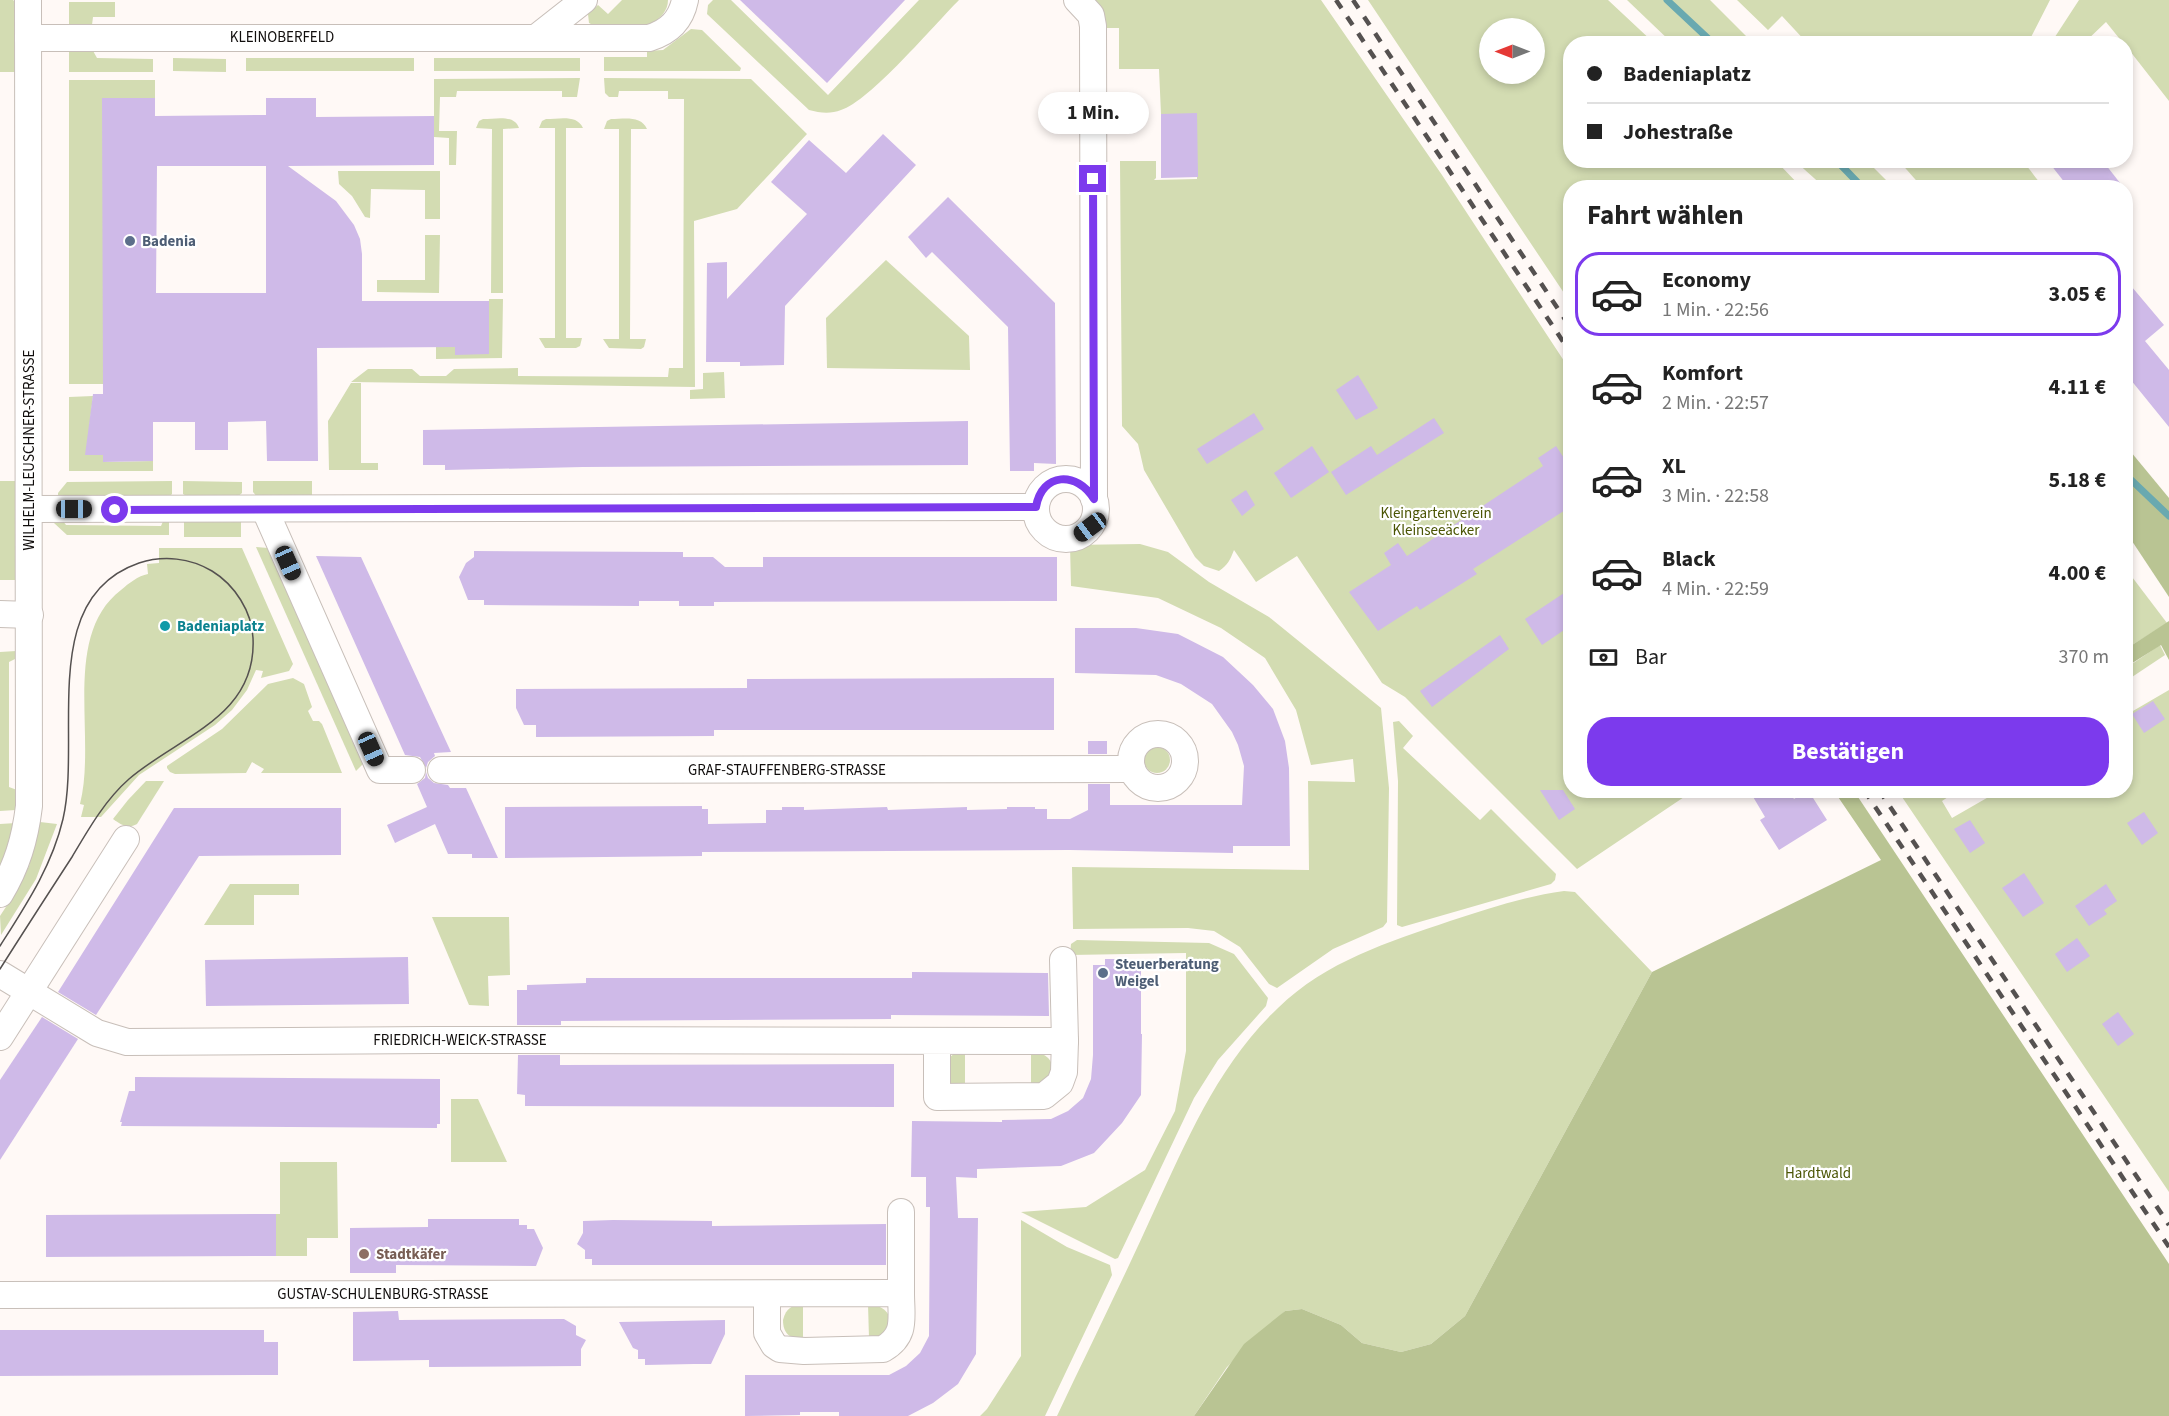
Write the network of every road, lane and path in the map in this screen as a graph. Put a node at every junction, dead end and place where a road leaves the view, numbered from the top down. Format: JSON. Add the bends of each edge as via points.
{"nodes":[{"id":1,"x":28,"y":0,"type":"edge"},
{"id":2,"x":584,"y":0,"type":"edge"},
{"id":3,"x":685,"y":0,"type":"edge"},
{"id":4,"x":1077,"y":0,"type":"edge"},
{"id":5,"x":537,"y":37,"type":"junction"},
{"id":6,"x":28,"y":38,"type":"junction"},
{"id":7,"x":1094,"y":499,"type":"junction"},
{"id":8,"x":1036,"y":507,"type":"junction"},
{"id":9,"x":29,"y":509,"type":"junction"},
{"id":10,"x":265,"y":510,"type":"junction"},
{"id":11,"x":0,"y":614,"type":"edge"},
{"id":12,"x":30,"y":615,"type":"junction"},
{"id":13,"x":1132,"y":769,"type":"dead end"},
{"id":14,"x":412,"y":770,"type":"dead end"},
{"id":15,"x":441,"y":770,"type":"dead end"},
{"id":16,"x":126,"y":839,"type":"dead end"},
{"id":17,"x":0,"y":894,"type":"edge"},
{"id":18,"x":1064,"y":960,"type":"dead end"},
{"id":19,"x":0,"y":975,"type":"edge"},
{"id":20,"x":28,"y":992,"type":"junction"},
{"id":21,"x":0,"y":1037,"type":"edge"},
{"id":22,"x":937,"y":1041,"type":"junction"},
{"id":23,"x":1065,"y":1041,"type":"junction"},
{"id":24,"x":901,"y":1212,"type":"dead end"},
{"id":25,"x":901,"y":1293,"type":"junction"},
{"id":26,"x":0,"y":1295,"type":"edge"},
{"id":27,"x":767,"y":1295,"type":"junction"}],
"edges":[{"from":1,"to":6,"type":"street","name":"WILHELM-LEUSCHNER-STRASSE"},
{"from":2,"to":5,"type":"street"},
{"from":3,"to":5,"type":"street","name":"KLEINOBERFELD","via":[[674,24],[649,38]]},
{"from":4,"to":7,"type":"street","via":[[1091,15],[1093,26]]},
{"from":5,"to":6,"type":"street","name":"KLEINOBERFELD"},
{"from":6,"to":9,"type":"street","name":"WILHELM-LEUSCHNER-STRASSE"},
{"from":7,"to":8,"type":"street","via":[[1076,480],[1061,479],[1047,486]]},
{"from":7,"to":8,"type":"street","via":[[1090,527],[1074,538],[1046,531]]},
{"from":8,"to":10,"type":"street"},
{"from":9,"to":10,"type":"street"},
{"from":9,"to":12,"type":"street","name":"WILHELM-LEUSCHNER-STRASSE"},
{"from":10,"to":14,"type":"street","via":[[381,770]]},
{"from":11,"to":12,"type":"street"},
{"from":12,"to":17,"type":"street","name":"WILHELM-LEUSCHNER-STRASSE","via":[[29,806],[20,855]]},
{"from":13,"to":15,"type":"street","name":"GRAF-STAUFFENBERG-STRASSE"},
{"from":16,"to":20,"type":"street"},
{"from":18,"to":23,"type":"street"},
{"from":19,"to":20,"type":"street","name":"FRIEDRICH-WEICK-STRASSE"},
{"from":20,"to":21,"type":"street"},
{"from":20,"to":22,"type":"street","name":"FRIEDRICH-WEICK-STRASSE","via":[[97,1033],[127,1042]]},
{"from":22,"to":23,"type":"street","name":"FRIEDRICH-WEICK-STRASSE"},
{"from":22,"to":23,"type":"street","via":[[937,1097],[1031,1098],[1044,1096],[1060,1083]]},
{"from":24,"to":25,"type":"street"},
{"from":25,"to":27,"type":"street","name":"GUSTAV-SCHULENBURG-STRASSE"},
{"from":25,"to":27,"type":"street","via":[[902,1325],[898,1336],[892,1344],[874,1350],[780,1349],[767,1334]]},
{"from":26,"to":27,"type":"street","name":"GUSTAV-SCHULENBURG-STRASSE"}]}
